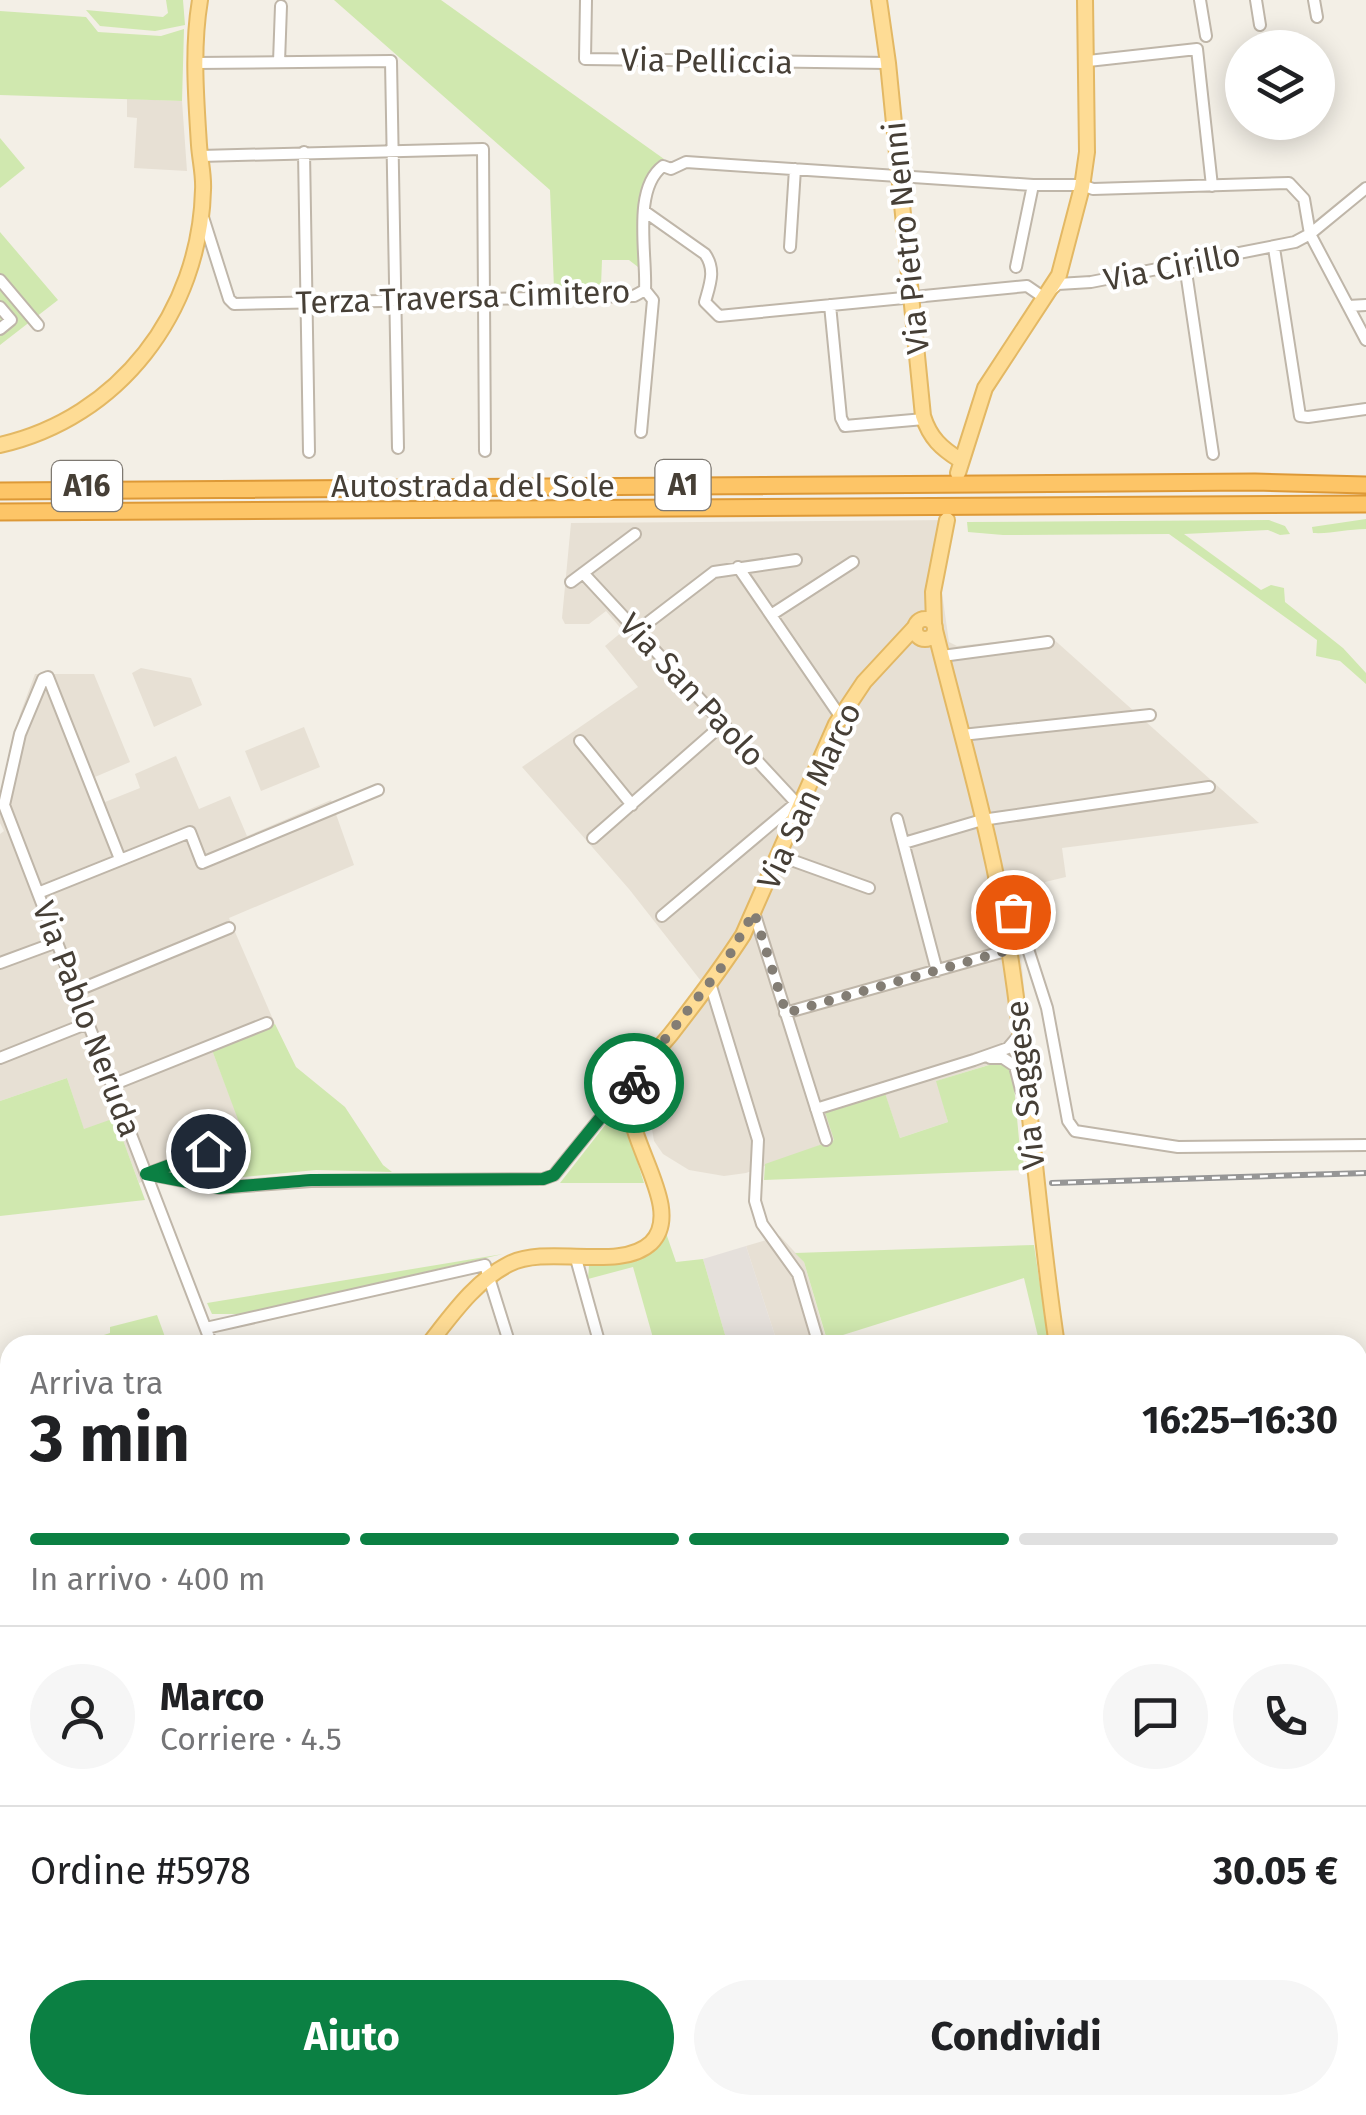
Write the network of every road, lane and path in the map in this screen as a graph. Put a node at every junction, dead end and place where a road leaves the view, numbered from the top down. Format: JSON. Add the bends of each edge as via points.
{"nodes":[{"id":1,"x":197,"y":0,"type":"edge"},
{"id":2,"x":586,"y":0,"type":"edge"},
{"id":3,"x":879,"y":0,"type":"edge"},
{"id":4,"x":1085,"y":0,"type":"edge"},
{"id":5,"x":1200,"y":0,"type":"edge"},
{"id":6,"x":1256,"y":0,"type":"edge"},
{"id":7,"x":1314,"y":0,"type":"edge"},
{"id":8,"x":281,"y":6,"type":"dead end"},
{"id":9,"x":1317,"y":17,"type":"dead end"},
{"id":10,"x":1260,"y":25,"type":"dead end"},
{"id":11,"x":1206,"y":36,"type":"dead end"},
{"id":12,"x":1088,"y":61,"type":"junction"},
{"id":13,"x":280,"y":62,"type":"junction"},
{"id":14,"x":196,"y":63,"type":"junction"},
{"id":15,"x":888,"y":63,"type":"junction"},
{"id":16,"x":392,"y":150,"type":"junction"},
{"id":17,"x":304,"y":152,"type":"junction"},
{"id":18,"x":200,"y":156,"type":"junction"},
{"id":19,"x":795,"y":168,"type":"junction"},
{"id":20,"x":899,"y":175,"type":"junction"},
{"id":21,"x":1082,"y":185,"type":"junction"},
{"id":22,"x":1032,"y":186,"type":"junction"},
{"id":23,"x":1212,"y":186,"type":"junction"},
{"id":24,"x":1366,"y":188,"type":"edge"},
{"id":25,"x":644,"y":211,"type":"junction"},
{"id":26,"x":202,"y":212,"type":"junction"},
{"id":27,"x":1310,"y":234,"type":"junction"},
{"id":28,"x":790,"y":247,"type":"dead end"},
{"id":29,"x":1274,"y":248,"type":"junction"},
{"id":30,"x":1184,"y":264,"type":"junction"},
{"id":31,"x":1016,"y":266,"type":"dead end"},
{"id":32,"x":0,"y":280,"type":"edge"},
{"id":33,"x":645,"y":290,"type":"junction"},
{"id":34,"x":1040,"y":295,"type":"junction"},
{"id":35,"x":913,"y":296,"type":"junction"},
{"id":36,"x":482,"y":298,"type":"junction"},
{"id":37,"x":394,"y":300,"type":"junction"},
{"id":38,"x":306,"y":303,"type":"junction"},
{"id":39,"x":830,"y":305,"type":"junction"},
{"id":40,"x":1348,"y":306,"type":"junction"},
{"id":41,"x":1366,"y":306,"type":"edge"},
{"id":42,"x":0,"y":307,"type":"edge"},
{"id":43,"x":38,"y":326,"type":"dead end"},
{"id":44,"x":0,"y":329,"type":"edge"},
{"id":45,"x":1366,"y":340,"type":"edge"},
{"id":46,"x":1366,"y":409,"type":"edge"},
{"id":47,"x":924,"y":418,"type":"junction"},
{"id":48,"x":640,"y":432,"type":"dead end"},
{"id":49,"x":0,"y":445,"type":"edge"},
{"id":50,"x":398,"y":448,"type":"dead end"},
{"id":51,"x":485,"y":451,"type":"dead end"},
{"id":52,"x":309,"y":452,"type":"dead end"},
{"id":53,"x":1213,"y":454,"type":"dead end"},
{"id":54,"x":1366,"y":485,"type":"edge"},
{"id":55,"x":0,"y":487,"type":"edge"},
{"id":56,"x":174,"y":488,"type":"joint"},
{"id":57,"x":1366,"y":504,"type":"edge"},
{"id":58,"x":0,"y":516,"type":"edge"},
{"id":59,"x":947,"y":520,"type":"dead end"},
{"id":60,"x":635,"y":534,"type":"dead end"},
{"id":61,"x":796,"y":560,"type":"dead end"},
{"id":62,"x":853,"y":562,"type":"dead end"},
{"id":63,"x":738,"y":567,"type":"junction"},
{"id":64,"x":583,"y":573,"type":"junction"},
{"id":65,"x":571,"y":582,"type":"dead end"},
{"id":66,"x":771,"y":615,"type":"junction"},
{"id":67,"x":924,"y":630,"type":"junction"},
{"id":68,"x":637,"y":631,"type":"junction"},
{"id":69,"x":1048,"y":642,"type":"dead end"},
{"id":70,"x":942,"y":654,"type":"junction"},
{"id":71,"x":1150,"y":714,"type":"dead end"},
{"id":72,"x":840,"y":716,"type":"junction"},
{"id":73,"x":724,"y":724,"type":"junction"},
{"id":74,"x":962,"y":735,"type":"junction"},
{"id":75,"x":580,"y":741,"type":"dead end"},
{"id":76,"x":1209,"y":787,"type":"dead end"},
{"id":77,"x":378,"y":790,"type":"dead end"},
{"id":78,"x":632,"y":805,"type":"junction"},
{"id":79,"x":798,"y":806,"type":"junction"},
{"id":80,"x":897,"y":818,"type":"dead end"},
{"id":81,"x":982,"y":820,"type":"junction"},
{"id":82,"x":593,"y":838,"type":"dead end"},
{"id":83,"x":904,"y":843,"type":"junction"},
{"id":84,"x":780,"y":856,"type":"junction"},
{"id":85,"x":120,"y":859,"type":"junction"},
{"id":86,"x":870,"y":888,"type":"dead end"},
{"id":87,"x":38,"y":893,"type":"junction"},
{"id":88,"x":1002,"y":909,"type":"junction"},
{"id":89,"x":754,"y":912,"type":"junction"},
{"id":90,"x":662,"y":916,"type":"dead end"},
{"id":91,"x":229,"y":928,"type":"dead end"},
{"id":92,"x":57,"y":942,"type":"junction"},
{"id":93,"x":1009,"y":950,"type":"junction"},
{"id":94,"x":0,"y":963,"type":"edge"},
{"id":95,"x":936,"y":971,"type":"junction"},
{"id":96,"x":710,"y":983,"type":"junction"},
{"id":97,"x":76,"y":991,"type":"junction"},
{"id":98,"x":786,"y":1013,"type":"junction"},
{"id":99,"x":88,"y":1023,"type":"junction"},
{"id":100,"x":267,"y":1023,"type":"dead end"},
{"id":101,"x":1020,"y":1033,"type":"junction"},
{"id":102,"x":0,"y":1058,"type":"edge"},
{"id":103,"x":974,"y":1060,"type":"junction"},
{"id":104,"x":112,"y":1085,"type":"junction"},
{"id":105,"x":634,"y":1085,"type":"junction"},
{"id":106,"x":816,"y":1109,"type":"junction"},
{"id":107,"x":238,"y":1139,"type":"dead end"},
{"id":108,"x":826,"y":1140,"type":"dead end"},
{"id":109,"x":1366,"y":1144,"type":"edge"},
{"id":110,"x":1034,"y":1162,"type":"junction"},
{"id":111,"x":146,"y":1174,"type":"junction"},
{"id":112,"x":575,"y":1256,"type":"junction"},
{"id":113,"x":491,"y":1276,"type":"junction"},
{"id":114,"x":206,"y":1328,"type":"junction"},
{"id":115,"x":208,"y":1335,"type":"edge"},
{"id":116,"x":436,"y":1335,"type":"edge"},
{"id":117,"x":507,"y":1335,"type":"edge"},
{"id":118,"x":597,"y":1335,"type":"edge"},
{"id":119,"x":816,"y":1335,"type":"edge"},
{"id":120,"x":1056,"y":1335,"type":"edge"}],
"edges":[{"from":1,"to":14,"type":"main road"},
{"from":2,"to":15,"type":"street","name":"Via Pelliccia","via":[[585,59]]},
{"from":3,"to":15,"type":"main road","name":"Via Pietro Nenni"},
{"from":4,"to":12,"type":"main road"},
{"from":5,"to":11,"type":"street"},
{"from":6,"to":10,"type":"street"},
{"from":7,"to":9,"type":"street"},
{"from":8,"to":13,"type":"street"},
{"from":12,"to":21,"type":"main road"},
{"from":12,"to":23,"type":"street","via":[[1197,49]]},
{"from":13,"to":14,"type":"street"},
{"from":13,"to":16,"type":"street","via":[[391,61]]},
{"from":14,"to":18,"type":"main road"},
{"from":15,"to":20,"type":"main road","name":"Via Pietro Nenni"},
{"from":16,"to":17,"type":"street"},
{"from":16,"to":36,"type":"street","via":[[483,149]]},
{"from":16,"to":37,"type":"street"},
{"from":17,"to":18,"type":"street"},
{"from":17,"to":38,"type":"street"},
{"from":18,"to":26,"type":"main road"},
{"from":19,"to":20,"type":"street"},
{"from":19,"to":25,"type":"street","via":[[664,166],[649,184]]},
{"from":19,"to":28,"type":"street"},
{"from":20,"to":22,"type":"street"},
{"from":20,"to":35,"type":"main road","name":"Via Pietro Nenni"},
{"from":21,"to":22,"type":"street"},
{"from":21,"to":23,"type":"street"},
{"from":21,"to":34,"type":"main road","via":[[1059,275]]},
{"from":22,"to":31,"type":"street"},
{"from":23,"to":27,"type":"street","via":[[1289,183],[1304,199]]},
{"from":24,"to":27,"type":"street","name":"Via Cirillo"},
{"from":25,"to":33,"type":"street"},
{"from":25,"to":39,"type":"street","via":[[705,254],[712,264],[705,302],[719,316]]},
{"from":26,"to":38,"type":"street","name":"Terza Traversa Cimitero","via":[[229,300]]},
{"from":26,"to":49,"type":"main road","via":[[180,298],[145,354],[71,418]]},
{"from":27,"to":29,"type":"street","name":"Via Cirillo"},
{"from":27,"to":40,"type":"street"},
{"from":29,"to":30,"type":"street","name":"Via Cirillo"},
{"from":29,"to":46,"type":"street","via":[[1300,416]]},
{"from":30,"to":34,"type":"street","name":"Via Cirillo","via":[[1058,284]]},
{"from":30,"to":53,"type":"street"},
{"from":32,"to":43,"type":"street"},
{"from":33,"to":36,"type":"street","name":"Terza Traversa Cimitero","via":[[634,296]]},
{"from":33,"to":48,"type":"street","name":"Terza Traversa Cimitero","via":[[653,300]]},
{"from":34,"to":35,"type":"street","via":[[1026,286]]},
{"from":34,"to":47,"type":"main road","via":[[986,388],[959,466],[928,433]]},
{"from":35,"to":39,"type":"street"},
{"from":35,"to":47,"type":"main road","name":"Via Pietro Nenni"},
{"from":36,"to":37,"type":"street","name":"Terza Traversa Cimitero"},
{"from":36,"to":51,"type":"street"},
{"from":37,"to":38,"type":"street","name":"Terza Traversa Cimitero"},
{"from":37,"to":50,"type":"street"},
{"from":38,"to":52,"type":"street"},
{"from":39,"to":47,"type":"street","via":[[845,426]]},
{"from":40,"to":41,"type":"street"},
{"from":40,"to":45,"type":"street"},
{"from":42,"to":44,"type":"street","via":[[10,320]]},
{"from":54,"to":56,"type":"highway","name":"Autostrada del Sole","number":"A1"},
{"from":55,"to":56,"type":"highway","number":"A16"},
{"from":57,"to":58,"type":"highway","name":"Autostrada del Sole","number":"A1"},
{"from":59,"to":67,"type":"main road"},
{"from":60,"to":64,"type":"street"},
{"from":61,"to":63,"type":"street"},
{"from":62,"to":66,"type":"street"},
{"from":63,"to":66,"type":"street"},
{"from":63,"to":68,"type":"street","via":[[714,572]]},
{"from":64,"to":65,"type":"street"},
{"from":64,"to":68,"type":"street","name":"Via San Paolo"},
{"from":66,"to":72,"type":"street"},
{"from":67,"to":70,"type":"main road","name":"Via Saggese"},
{"from":67,"to":72,"type":"main road","name":"Via San Marco","via":[[891,650]]},
{"from":68,"to":73,"type":"street","name":"Via San Paolo"},
{"from":69,"to":70,"type":"street"},
{"from":70,"to":74,"type":"main road","name":"Via Saggese"},
{"from":71,"to":74,"type":"street"},
{"from":72,"to":79,"type":"main road","name":"Via San Marco"},
{"from":73,"to":78,"type":"street"},
{"from":73,"to":79,"type":"street","name":"Via San Paolo"},
{"from":74,"to":81,"type":"main road","name":"Via Saggese"},
{"from":75,"to":78,"type":"street"},
{"from":76,"to":81,"type":"street"},
{"from":77,"to":85,"type":"street","via":[[202,864],[190,832]]},
{"from":78,"to":82,"type":"street"},
{"from":79,"to":84,"type":"main road","name":"Via San Marco"},
{"from":79,"to":90,"type":"street"},
{"from":80,"to":83,"type":"street"},
{"from":81,"to":83,"type":"street"},
{"from":81,"to":88,"type":"main road","name":"Via Saggese"},
{"from":83,"to":95,"type":"street"},
{"from":84,"to":86,"type":"street"},
{"from":84,"to":89,"type":"main road","name":"Via San Marco"},
{"from":85,"to":87,"type":"street"},
{"from":85,"to":87,"type":"street","name":"Via Pablo Neruda","via":[[48,677],[43,679],[20,734],[4,806]]},
{"from":87,"to":92,"type":"street","name":"Via Pablo Neruda"},
{"from":88,"to":93,"type":"main road","name":"Via Saggese"},
{"from":88,"to":109,"type":"street","via":[[1018,918],[1028,948],[1075,1131],[1178,1147]]},
{"from":89,"to":96,"type":"main road","name":"Via San Marco"},
{"from":89,"to":98,"type":"street"},
{"from":91,"to":97,"type":"street"},
{"from":92,"to":94,"type":"street"},
{"from":92,"to":97,"type":"street","name":"Via Pablo Neruda"},
{"from":93,"to":95,"type":"street"},
{"from":93,"to":101,"type":"main road","name":"Via Saggese"},
{"from":95,"to":98,"type":"street"},
{"from":96,"to":105,"type":"main road","name":"Via San Marco"},
{"from":96,"to":119,"type":"street","via":[[758,1140],[759,1213],[798,1274]]},
{"from":97,"to":99,"type":"street","name":"Via Pablo Neruda"},
{"from":98,"to":106,"type":"street"},
{"from":99,"to":102,"type":"street"},
{"from":99,"to":104,"type":"street","name":"Via Pablo Neruda"},
{"from":100,"to":104,"type":"street"},
{"from":101,"to":103,"type":"street","via":[[1008,1048]]},
{"from":101,"to":110,"type":"main road","name":"Via Saggese"},
{"from":103,"to":106,"type":"street"},
{"from":103,"to":110,"type":"street","via":[[1003,1058],[1015,1066]]},
{"from":104,"to":111,"type":"street","name":"Via Pablo Neruda"},
{"from":105,"to":111,"type":"street","via":[[554,1175],[543,1179],[311,1180],[219,1188]]},
{"from":105,"to":112,"type":"main road","via":[[632,1126],[662,1206],[659,1232],[630,1253]]},
{"from":106,"to":108,"type":"street"},
{"from":107,"to":111,"type":"street"},
{"from":110,"to":120,"type":"main road","name":"Via Saggese"},
{"from":111,"to":114,"type":"street","name":"Via Pablo Neruda"},
{"from":112,"to":113,"type":"main road","via":[[512,1262]]},
{"from":112,"to":118,"type":"street"},
{"from":113,"to":114,"type":"street","via":[[485,1265],[467,1266]]},
{"from":113,"to":116,"type":"main road"},
{"from":113,"to":117,"type":"street"},
{"from":114,"to":115,"type":"street","name":"Via Pablo Neruda"}]}
